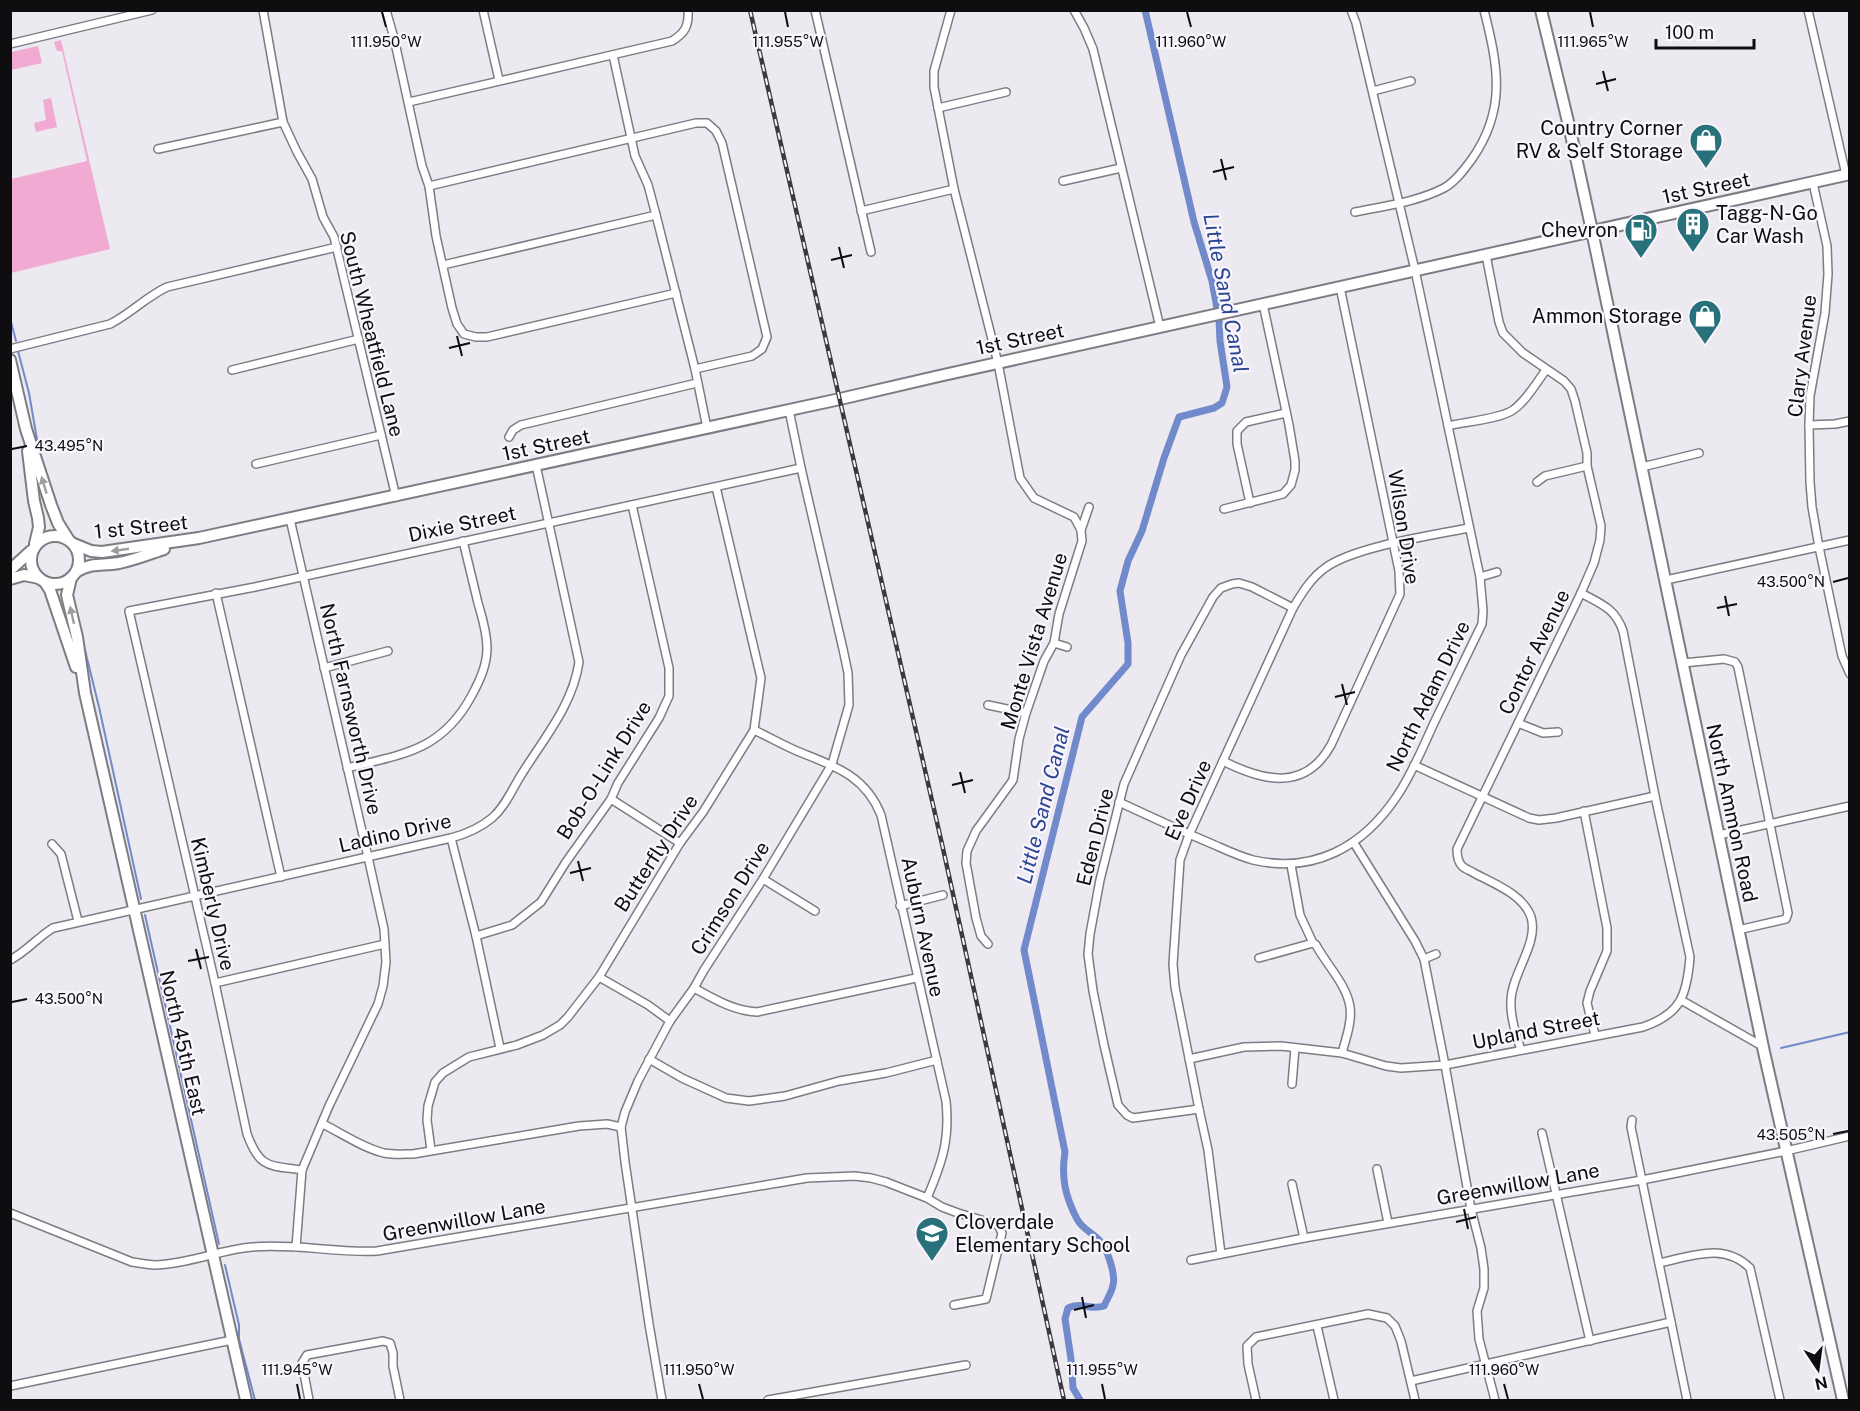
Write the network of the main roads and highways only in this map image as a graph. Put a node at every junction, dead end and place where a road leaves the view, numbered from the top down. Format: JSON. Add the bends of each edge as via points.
{"nodes":[{"id":1,"x":1541,"y":10,"type":"edge"},
{"id":2,"x":1848,"y":175,"type":"edge"},
{"id":3,"x":1592,"y":231,"type":"junction"},
{"id":4,"x":10,"y":360,"type":"edge"},
{"id":5,"x":26,"y":429,"type":"junction"},
{"id":6,"x":199,"y":538,"type":"junction"},
{"id":7,"x":71,"y":541,"type":"junction"},
{"id":8,"x":34,"y":548,"type":"junction"},
{"id":9,"x":10,"y":570,"type":"edge"},
{"id":10,"x":74,"y":575,"type":"junction"},
{"id":11,"x":10,"y":579,"type":"edge"},
{"id":12,"x":42,"y":580,"type":"junction"},
{"id":13,"x":85,"y":693,"type":"junction"},
{"id":14,"x":246,"y":1401,"type":"edge"},
{"id":15,"x":1843,"y":1401,"type":"edge"}],
"edges":[{"from":1,"to":3,"type":"main road","name":"North Ammon Road"},
{"from":2,"to":3,"type":"main road","name":"1st Street"},
{"from":3,"to":6,"type":"main road","name":"1st Street"},
{"from":3,"to":15,"type":"main road","name":"North Ammon Road","via":[[1738,930]]},
{"from":4,"to":5,"type":"main road"},
{"from":7,"to":5,"type":"main road","one_way":true,"via":[[53,513]]},
{"from":5,"to":8,"type":"main road","via":[[39,527]]},
{"from":6,"to":7,"type":"main road","name":"1 st Street","one_way":true,"via":[[102,552]]},
{"from":6,"to":10,"type":"main road","name":"1 st Street","via":[[116,564],[91,565]]},
{"from":7,"to":8,"type":"main road","via":[[52,535],[44,537]]},
{"from":7,"to":10,"type":"main road","via":[[79,559]]},
{"from":8,"to":9,"type":"main road"},
{"from":8,"to":12,"type":"main road","via":[[31,564]]},
{"from":10,"to":12,"type":"main road","via":[[61,583]]},
{"from":13,"to":10,"type":"main road","name":"North 45th East","one_way":true,"via":[[67,595]]},
{"from":11,"to":12,"type":"main road","via":[[24,575]]},
{"from":12,"to":13,"type":"main road","name":"North 45th East","via":[[50,590]]},
{"from":13,"to":14,"type":"main road","name":"North 45th East"}]}
